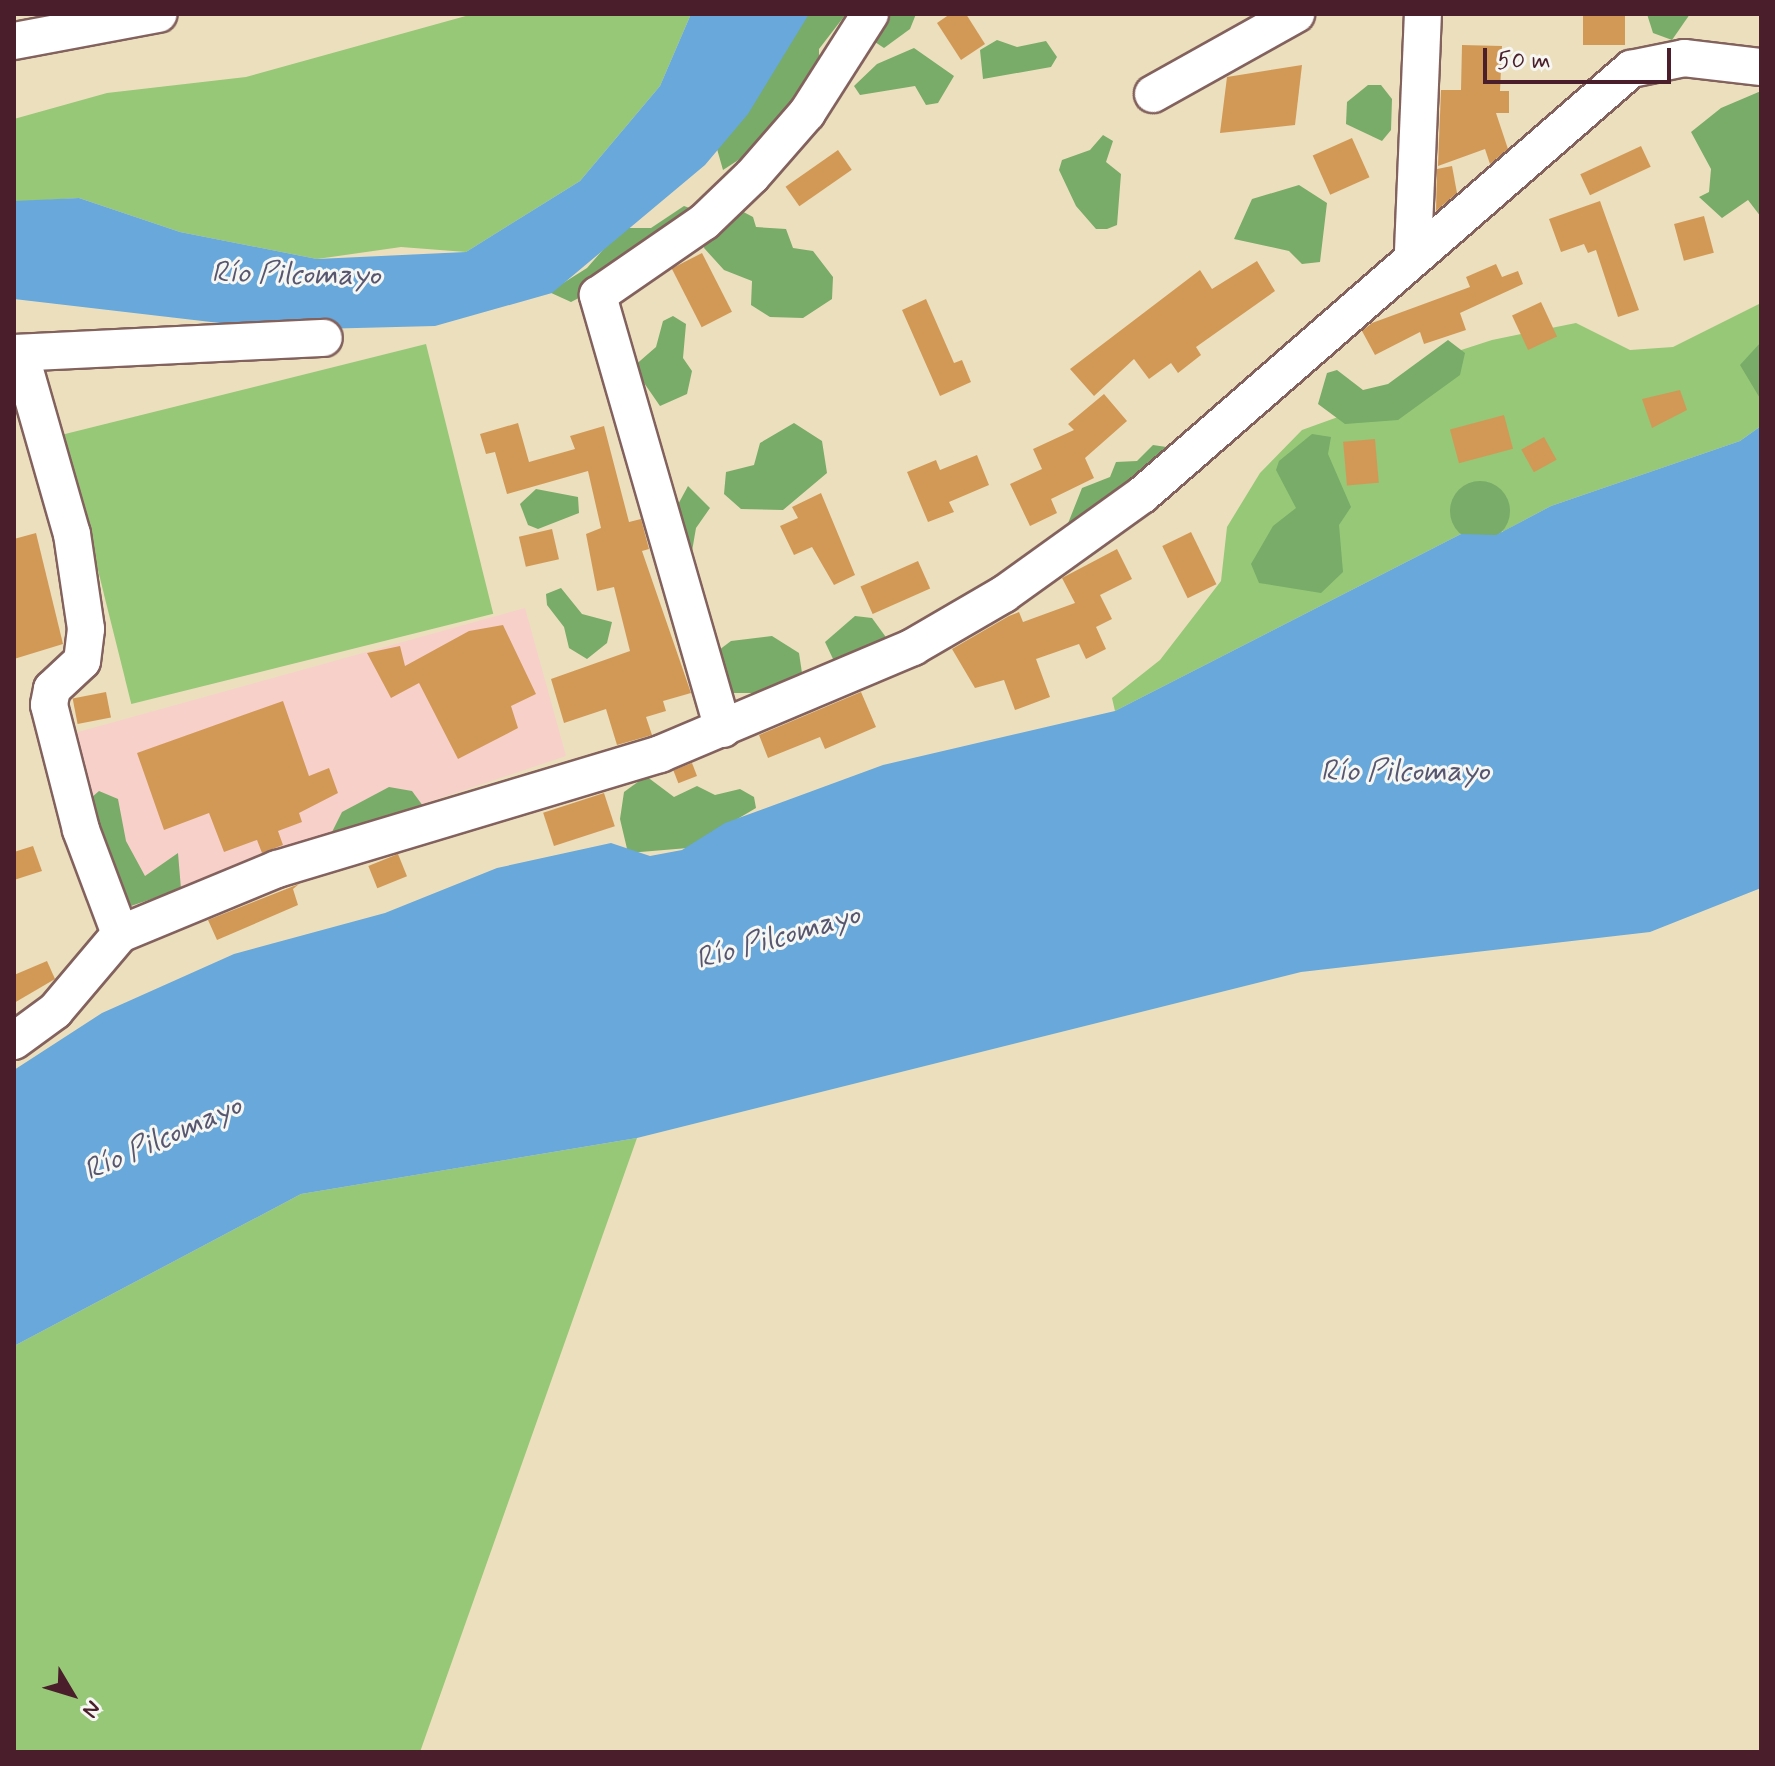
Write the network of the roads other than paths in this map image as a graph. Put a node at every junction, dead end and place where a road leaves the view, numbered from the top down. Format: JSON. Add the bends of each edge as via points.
{"nodes":[{"id":1,"x":158,"y":14,"type":"edge"},
{"id":2,"x":870,"y":14,"type":"edge"},
{"id":3,"x":1296,"y":14,"type":"edge"},
{"id":4,"x":1423,"y":14,"type":"edge"},
{"id":5,"x":14,"y":41,"type":"edge"},
{"id":6,"x":1761,"y":67,"type":"edge"},
{"id":7,"x":1153,"y":94,"type":"dead end"},
{"id":8,"x":1413,"y":251,"type":"junction"},
{"id":9,"x":324,"y":338,"type":"dead end"},
{"id":10,"x":17,"y":353,"type":"edge"},
{"id":11,"x":723,"y":729,"type":"junction"},
{"id":12,"x":120,"y":934,"type":"junction"},
{"id":13,"x":14,"y":1041,"type":"edge"}],
"edges":[{"from":1,"to":5,"type":"street"},
{"from":2,"to":11,"type":"street","via":[[807,113],[752,176],[704,222],[598,295]]},
{"from":3,"to":7,"type":"street"},
{"from":4,"to":8,"type":"street"},
{"from":6,"to":8,"type":"street","via":[[1684,58],[1631,69]]},
{"from":8,"to":11,"type":"street","via":[[1142,495],[1004,594],[913,647]]},
{"from":9,"to":10,"type":"street"},
{"from":10,"to":12,"type":"street","via":[[72,534],[86,629],[82,661],[52,689],[49,705],[81,830]]},
{"from":11,"to":12,"type":"street","via":[[277,869]]},
{"from":12,"to":13,"type":"street","via":[[55,1011]]}]}
